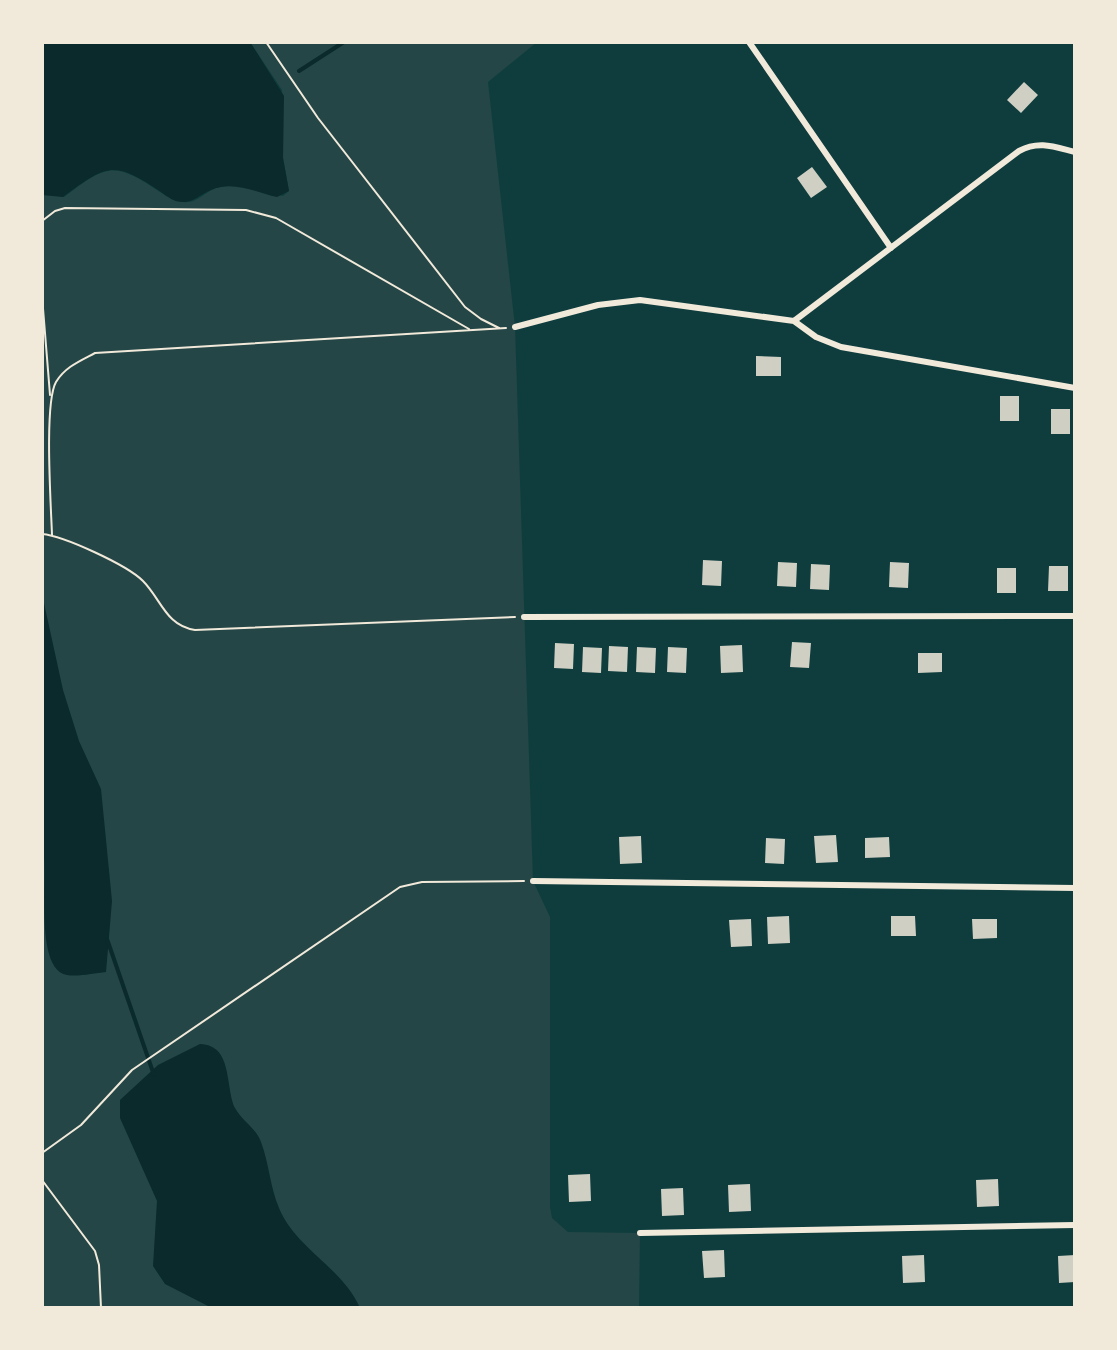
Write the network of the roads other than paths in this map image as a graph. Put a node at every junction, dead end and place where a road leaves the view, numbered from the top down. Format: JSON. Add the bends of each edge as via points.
{"nodes":[{"id":1,"x":749,"y":42,"type":"edge"},
{"id":2,"x":1075,"y":152,"type":"edge"},
{"id":3,"x":891,"y":248,"type":"junction"},
{"id":4,"x":794,"y":321,"type":"junction"},
{"id":5,"x":515,"y":327,"type":"road end"},
{"id":6,"x":1075,"y":388,"type":"edge"},
{"id":7,"x":1075,"y":616,"type":"edge"},
{"id":8,"x":524,"y":617,"type":"road end"},
{"id":9,"x":533,"y":881,"type":"road end"},
{"id":10,"x":1075,"y":888,"type":"edge"},
{"id":11,"x":1075,"y":1225,"type":"edge"},
{"id":12,"x":640,"y":1233,"type":"dead end"}],
"edges":[{"from":1,"to":3,"type":"street"},
{"from":2,"to":3,"type":"street","via":[[1029,145]]},
{"from":3,"to":4,"type":"street"},
{"from":4,"to":5,"type":"street","via":[[626,300]]},
{"from":4,"to":6,"type":"street","via":[[841,347]]},
{"from":7,"to":8,"type":"street"},
{"from":9,"to":10,"type":"street"},
{"from":11,"to":12,"type":"street"}]}
